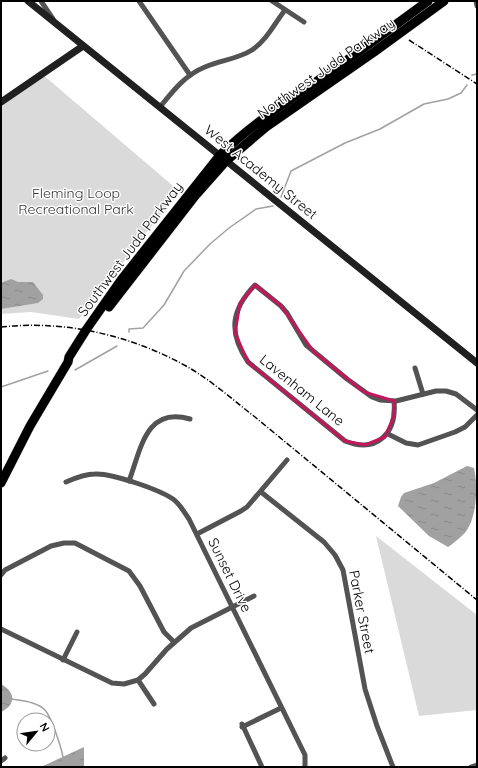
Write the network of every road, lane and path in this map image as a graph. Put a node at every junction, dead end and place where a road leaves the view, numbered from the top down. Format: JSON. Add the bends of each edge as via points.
{"nodes":[{"id":1,"x":28,"y":1,"type":"edge"},
{"id":2,"x":41,"y":1,"type":"edge"},
{"id":3,"x":139,"y":1,"type":"edge"},
{"id":4,"x":272,"y":1,"type":"edge"},
{"id":5,"x":428,"y":1,"type":"edge"},
{"id":6,"x":444,"y":1,"type":"edge"},
{"id":7,"x":476,"y":1,"type":"edge"},
{"id":8,"x":477,"y":6,"type":"edge"},
{"id":9,"x":285,"y":10,"type":"junction"},
{"id":10,"x":304,"y":22,"type":"dead end"},
{"id":11,"x":58,"y":26,"type":"junction"},
{"id":12,"x":83,"y":46,"type":"junction"},
{"id":13,"x":190,"y":75,"type":"junction"},
{"id":14,"x":1,"y":102,"type":"edge"},
{"id":15,"x":160,"y":107,"type":"junction"},
{"id":16,"x":223,"y":158,"type":"junction"},
{"id":17,"x":477,"y":363,"type":"edge"},
{"id":18,"x":415,"y":368,"type":"dead end"},
{"id":19,"x":423,"y":394,"type":"junction"},
{"id":20,"x":394,"y":401,"type":"junction"},
{"id":21,"x":477,"y":410,"type":"edge"},
{"id":22,"x":477,"y":415,"type":"edge"},
{"id":23,"x":190,"y":420,"type":"dead end"},
{"id":24,"x":388,"y":434,"type":"junction"},
{"id":25,"x":287,"y":460,"type":"dead end"},
{"id":26,"x":129,"y":481,"type":"junction"},
{"id":27,"x":66,"y":482,"type":"dead end"},
{"id":28,"x":1,"y":483,"type":"edge"},
{"id":29,"x":261,"y":492,"type":"junction"},
{"id":30,"x":197,"y":534,"type":"junction"},
{"id":31,"x":1,"y":575,"type":"edge"},
{"id":32,"x":254,"y":596,"type":"dead end"},
{"id":33,"x":233,"y":607,"type":"junction"},
{"id":34,"x":1,"y":629,"type":"edge"},
{"id":35,"x":77,"y":632,"type":"dead end"},
{"id":36,"x":174,"y":642,"type":"junction"},
{"id":37,"x":63,"y":660,"type":"junction"},
{"id":38,"x":138,"y":680,"type":"junction"},
{"id":39,"x":154,"y":704,"type":"dead end"},
{"id":40,"x":281,"y":708,"type":"junction"},
{"id":41,"x":477,"y":765,"type":"edge"},
{"id":42,"x":262,"y":767,"type":"edge"},
{"id":43,"x":305,"y":767,"type":"edge"},
{"id":44,"x":393,"y":767,"type":"edge"},
{"id":45,"x":471,"y":767,"type":"edge"}],
"edges":[{"from":1,"to":11,"type":"main road","name":"West Academy Street"},
{"from":2,"to":11,"type":"street"},
{"from":3,"to":13,"type":"street"},
{"from":4,"to":9,"type":"street"},
{"from":5,"to":16,"type":"highway","name":"Northwest Judd Parkway","via":[[266,117],[231,145]]},
{"from":6,"to":16,"type":"highway","name":"Northwest Judd Parkway"},
{"from":7,"to":8,"type":"street"},
{"from":9,"to":10,"type":"street"},
{"from":9,"to":13,"type":"street","via":[[261,43],[252,50],[204,67]]},
{"from":11,"to":12,"type":"main road","name":"West Academy Street"},
{"from":12,"to":14,"type":"main road"},
{"from":12,"to":15,"type":"main road","name":"West Academy Street"},
{"from":13,"to":15,"type":"street"},
{"from":15,"to":16,"type":"main road","name":"West Academy Street"},
{"from":16,"to":17,"type":"main road","name":"West Academy Street"},
{"from":16,"to":28,"type":"highway","name":"Southwest Judd Parkway","via":[[121,280],[86,330],[30,426]]},
{"from":18,"to":19,"type":"street"},
{"from":19,"to":20,"type":"street"},
{"from":19,"to":21,"type":"street","via":[[446,391],[456,394]]},
{"from":20,"to":24,"type":"street","via":[[394,416]]},
{"from":20,"to":24,"type":"street","name":"Lavenham Lane","via":[[380,400],[368,395],[314,352],[300,337],[281,306],[255,285],[240,303],[234,322],[241,352],[248,362],[345,441],[365,446],[381,440]]},
{"from":22,"to":24,"type":"street","via":[[465,427],[418,445],[406,443]]},
{"from":23,"to":26,"type":"street","via":[[166,417],[147,432]]},
{"from":25,"to":29,"type":"street"},
{"from":26,"to":27,"type":"street","name":"Sunset Drive","via":[[106,474],[94,474]]},
{"from":26,"to":30,"type":"street","name":"Sunset Drive","via":[[175,500]]},
{"from":29,"to":30,"type":"street","via":[[241,511]]},
{"from":29,"to":44,"type":"street","name":"Parker Street","via":[[324,542],[336,555],[343,570],[365,689],[376,726]]},
{"from":30,"to":33,"type":"street","name":"Sunset Drive"},
{"from":31,"to":36,"type":"street","via":[[5,570],[51,546],[75,543],[129,572],[140,586],[164,632]]},
{"from":32,"to":33,"type":"street"},
{"from":33,"to":36,"type":"street","via":[[191,628]]},
{"from":33,"to":40,"type":"street","name":"Sunset Drive"},
{"from":34,"to":37,"type":"street"},
{"from":35,"to":37,"type":"street"},
{"from":36,"to":38,"type":"street"},
{"from":37,"to":38,"type":"street","via":[[112,683],[124,684]]},
{"from":38,"to":39,"type":"street"},
{"from":40,"to":42,"type":"street","via":[[242,725]]},
{"from":40,"to":43,"type":"street","name":"Sunset Drive","via":[[305,754]]},
{"from":41,"to":45,"type":"street"}]}
